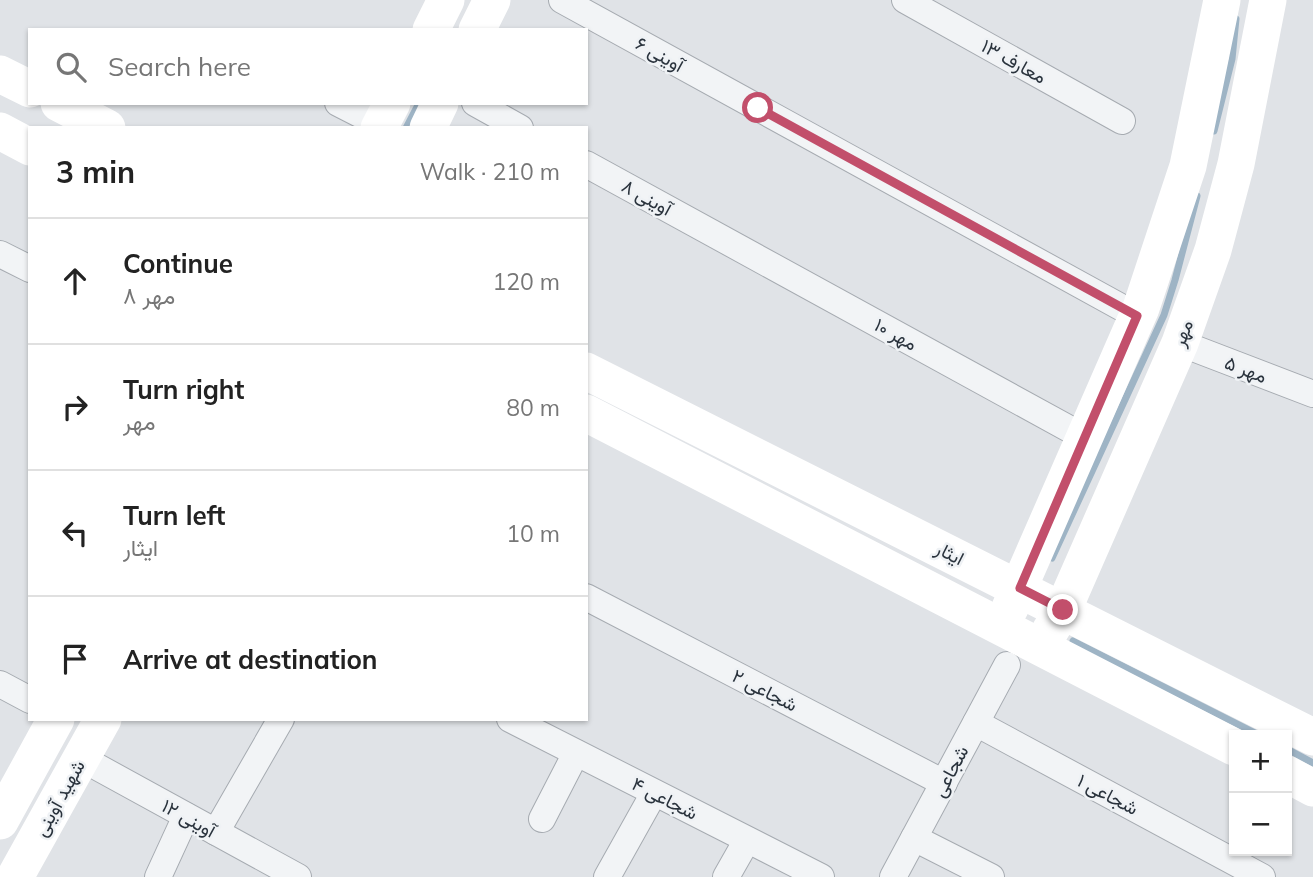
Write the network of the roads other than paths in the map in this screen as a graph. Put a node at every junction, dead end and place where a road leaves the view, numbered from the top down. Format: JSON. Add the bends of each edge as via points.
{"nodes":[{"id":1,"x":446,"y":0,"type":"edge"},
{"id":2,"x":492,"y":0,"type":"edge"},
{"id":3,"x":562,"y":0,"type":"edge"},
{"id":4,"x":905,"y":0,"type":"edge"},
{"id":5,"x":1222,"y":0,"type":"edge"},
{"id":6,"x":1268,"y":0,"type":"edge"},
{"id":7,"x":432,"y":28,"type":"edge"},
{"id":8,"x":478,"y":28,"type":"edge"},
{"id":9,"x":0,"y":74,"type":"edge"},
{"id":10,"x":28,"y":88,"type":"edge"},
{"id":11,"x":63,"y":105,"type":"edge"},
{"id":12,"x":344,"y":105,"type":"edge"},
{"id":13,"x":439,"y":105,"type":"edge"},
{"id":14,"x":479,"y":105,"type":"edge"},
{"id":15,"x":384,"y":119,"type":"edge"},
{"id":16,"x":1122,"y":121,"type":"dead end"},
{"id":17,"x":103,"y":126,"type":"edge"},
{"id":18,"x":429,"y":126,"type":"edge"},
{"id":19,"x":516,"y":126,"type":"edge"},
{"id":20,"x":0,"y":131,"type":"edge"},
{"id":21,"x":28,"y":146,"type":"edge"},
{"id":22,"x":588,"y":165,"type":"edge"},
{"id":23,"x":707,"y":231,"type":"joint"},
{"id":24,"x":0,"y":254,"type":"edge"},
{"id":25,"x":28,"y":268,"type":"edge"},
{"id":26,"x":1137,"y":316,"type":"junction"},
{"id":27,"x":1180,"y":343,"type":"junction"},
{"id":28,"x":588,"y":372,"type":"edge"},
{"id":29,"x":1313,"y":394,"type":"edge"},
{"id":30,"x":588,"y":414,"type":"edge"},
{"id":31,"x":1084,"y":437,"type":"junction"},
{"id":32,"x":1020,"y":588,"type":"junction"},
{"id":33,"x":588,"y":598,"type":"edge"},
{"id":34,"x":1063,"y":610,"type":"junction"},
{"id":35,"x":1000,"y":626,"type":"junction"},
{"id":36,"x":1040,"y":647,"type":"junction"},
{"id":37,"x":1007,"y":665,"type":"junction"},
{"id":38,"x":0,"y":684,"type":"edge"},
{"id":39,"x":28,"y":699,"type":"edge"},
{"id":40,"x":55,"y":721,"type":"edge"},
{"id":41,"x":102,"y":721,"type":"edge"},
{"id":42,"x":280,"y":721,"type":"edge"},
{"id":43,"x":514,"y":721,"type":"edge"},
{"id":44,"x":976,"y":723,"type":"junction"},
{"id":45,"x":1313,"y":737,"type":"edge"},
{"id":46,"x":1229,"y":744,"type":"edge"},
{"id":47,"x":576,"y":753,"type":"junction"},
{"id":48,"x":81,"y":758,"type":"junction"},
{"id":49,"x":1292,"y":777,"type":"edge"},
{"id":50,"x":944,"y":783,"type":"junction"},
{"id":51,"x":1313,"y":788,"type":"edge"},
{"id":52,"x":654,"y":793,"type":"junction"},
{"id":53,"x":186,"y":816,"type":"junction"},
{"id":54,"x":542,"y":819,"type":"dead end"},
{"id":55,"x":0,"y":821,"type":"edge"},
{"id":56,"x":216,"y":832,"type":"junction"},
{"id":57,"x":914,"y":838,"type":"junction"},
{"id":58,"x":747,"y":840,"type":"junction"},
{"id":59,"x":1251,"y":871,"type":"edge"},
{"id":60,"x":15,"y":877,"type":"edge"},
{"id":61,"x":158,"y":877,"type":"edge"},
{"id":62,"x":298,"y":877,"type":"edge"},
{"id":63,"x":607,"y":877,"type":"edge"},
{"id":64,"x":726,"y":877,"type":"edge"},
{"id":65,"x":821,"y":877,"type":"edge"},
{"id":66,"x":894,"y":877,"type":"edge"},
{"id":67,"x":991,"y":877,"type":"edge"}],
"edges":[{"from":1,"to":7,"type":"street"},
{"from":2,"to":8,"type":"street"},
{"from":3,"to":26,"type":"street","name":"۶ آوینی"},
{"from":4,"to":16,"type":"street","name":"معارف ۱۳"},
{"from":5,"to":26,"type":"street","via":[[1188,166]]},
{"from":6,"to":27,"type":"street","name":"مهر","via":[[1233,176]]},
{"from":9,"to":10,"type":"street"},
{"from":11,"to":17,"type":"street"},
{"from":12,"to":15,"type":"street"},
{"from":13,"to":18,"type":"street"},
{"from":14,"to":19,"type":"street"},
{"from":20,"to":21,"type":"street"},
{"from":22,"to":23,"type":"street","name":"۸ آوینی"},
{"from":23,"to":31,"type":"street","name":"مهر ۱۰"},
{"from":24,"to":25,"type":"street"},
{"from":26,"to":31,"type":"street"},
{"from":27,"to":29,"type":"street","name":"مهر ۵"},
{"from":27,"to":34,"type":"street","name":"مهر"},
{"from":28,"to":32,"type":"street","name":"ایثار"},
{"from":30,"to":35,"type":"street"},
{"from":31,"to":32,"type":"street"},
{"from":32,"to":34,"type":"street","name":"ایثار"},
{"from":32,"to":35,"type":"street"},
{"from":33,"to":50,"type":"street","name":"شجاعی ۲"},
{"from":34,"to":36,"type":"street","name":"مهر"},
{"from":34,"to":45,"type":"street","name":"ایثار"},
{"from":35,"to":36,"type":"street"},
{"from":35,"to":37,"type":"street"},
{"from":36,"to":37,"type":"street"},
{"from":36,"to":46,"type":"street"},
{"from":37,"to":44,"type":"street","name":"شجاعی"},
{"from":38,"to":39,"type":"street"},
{"from":40,"to":55,"type":"street"},
{"from":41,"to":48,"type":"street","name":"شهید آوینی"},
{"from":42,"to":56,"type":"street"},
{"from":43,"to":47,"type":"street","name":"شجاعی ۴"},
{"from":44,"to":50,"type":"street","name":"شجاعی"},
{"from":44,"to":59,"type":"street","name":"شجاعی ۱"},
{"from":47,"to":52,"type":"street","name":"شجاعی ۴"},
{"from":47,"to":54,"type":"street"},
{"from":48,"to":53,"type":"street","name":"۱۲ آوینی"},
{"from":48,"to":60,"type":"street","name":"شهید آوینی"},
{"from":49,"to":51,"type":"street"},
{"from":50,"to":57,"type":"street","name":"شجاعی"},
{"from":52,"to":58,"type":"street","name":"شجاعی ۴"},
{"from":52,"to":63,"type":"street"},
{"from":53,"to":56,"type":"street","name":"۱۲ آوینی"},
{"from":53,"to":61,"type":"street"},
{"from":56,"to":62,"type":"street","name":"۱۲ آوینی"},
{"from":57,"to":66,"type":"street","name":"شجاعی"},
{"from":57,"to":67,"type":"street"},
{"from":58,"to":64,"type":"street"},
{"from":58,"to":65,"type":"street","name":"شجاعی ۴"}]}
